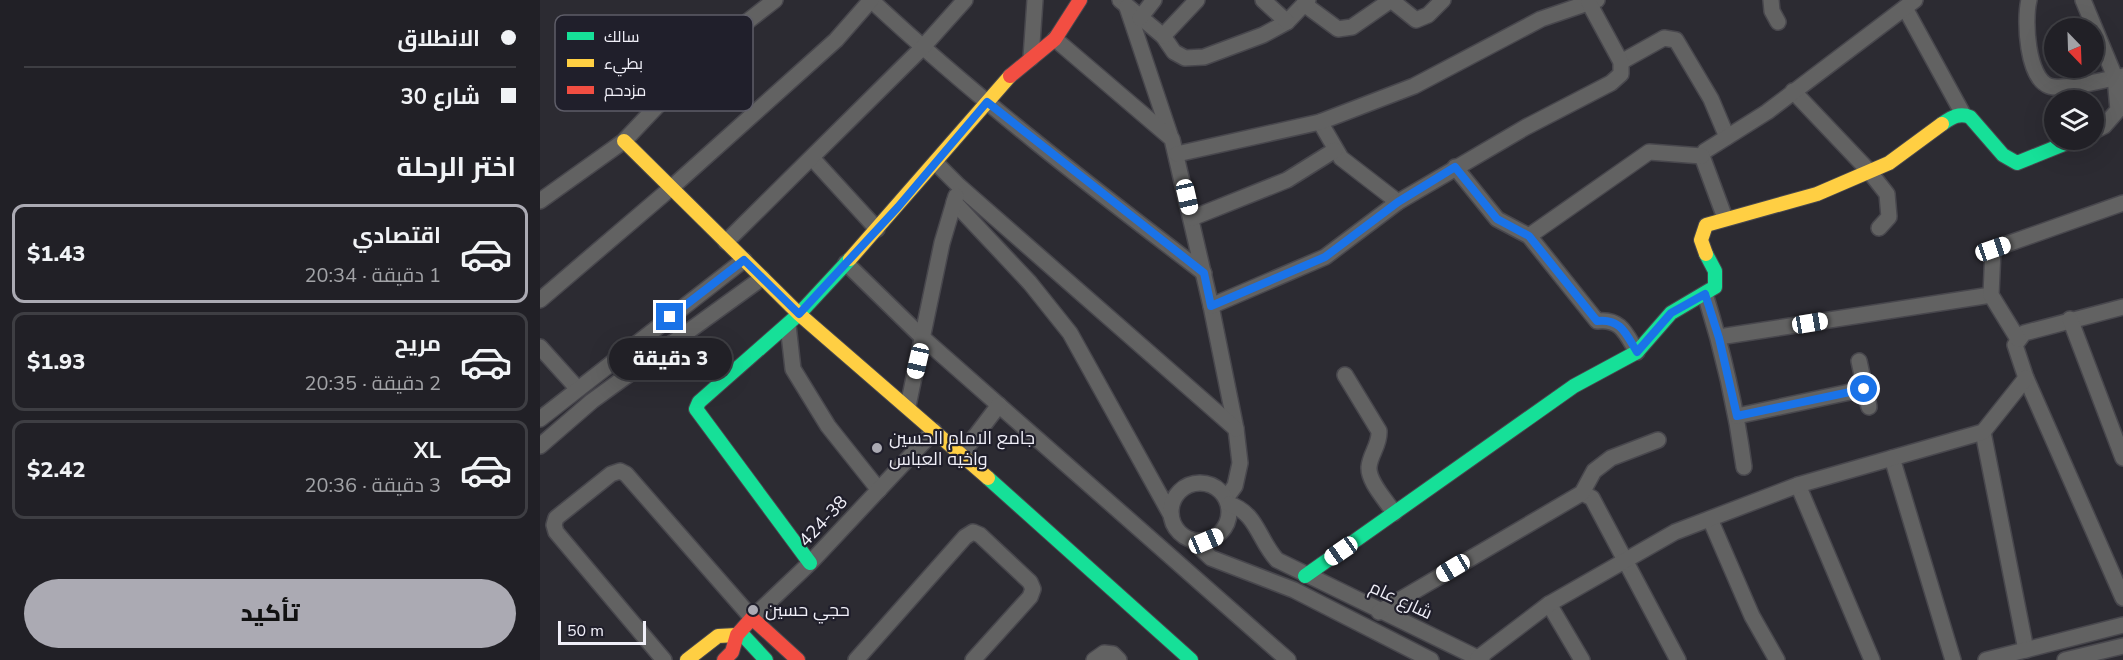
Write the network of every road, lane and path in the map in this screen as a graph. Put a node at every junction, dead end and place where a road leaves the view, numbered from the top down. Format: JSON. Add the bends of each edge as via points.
{"nodes":[{"id":1,"x":775,"y":0,"type":"edge"},
{"id":2,"x":871,"y":0,"type":"edge"},
{"id":3,"x":965,"y":0,"type":"edge"},
{"id":4,"x":1035,"y":0,"type":"edge"},
{"id":5,"x":1080,"y":0,"type":"edge"},
{"id":6,"x":1154,"y":0,"type":"edge"},
{"id":7,"x":1197,"y":0,"type":"edge"},
{"id":8,"x":1263,"y":0,"type":"edge"},
{"id":9,"x":1443,"y":0,"type":"edge"},
{"id":10,"x":1771,"y":0,"type":"edge"},
{"id":11,"x":2029,"y":0,"type":"edge"},
{"id":12,"x":2083,"y":0,"type":"edge"},
{"id":13,"x":1386,"y":1,"type":"edge"},
{"id":14,"x":1306,"y":2,"type":"edge"},
{"id":15,"x":1593,"y":2,"type":"edge"},
{"id":16,"x":1124,"y":3,"type":"edge"},
{"id":17,"x":1910,"y":4,"type":"edge"},
{"id":18,"x":1140,"y":18,"type":"junction"},
{"id":19,"x":753,"y":19,"type":"edge"},
{"id":20,"x":1287,"y":22,"type":"junction"},
{"id":21,"x":1778,"y":22,"type":"dead end"},
{"id":22,"x":1162,"y":36,"type":"junction"},
{"id":23,"x":1055,"y":39,"type":"junction"},
{"id":24,"x":922,"y":48,"type":"junction"},
{"id":25,"x":1030,"y":58,"type":"junction"},
{"id":26,"x":1621,"y":62,"type":"junction"},
{"id":27,"x":2119,"y":76,"type":"edge"},
{"id":28,"x":1793,"y":91,"type":"junction"},
{"id":29,"x":987,"y":102,"type":"junction"},
{"id":30,"x":652,"y":111,"type":"edge"},
{"id":31,"x":1963,"y":114,"type":"junction"},
{"id":32,"x":1320,"y":122,"type":"junction"},
{"id":33,"x":2104,"y":126,"type":"edge"},
{"id":34,"x":1727,"y":137,"type":"junction"},
{"id":35,"x":1172,"y":139,"type":"junction"},
{"id":36,"x":624,"y":141,"type":"junction"},
{"id":37,"x":1335,"y":150,"type":"junction"},
{"id":38,"x":2049,"y":150,"type":"edge"},
{"id":39,"x":1177,"y":154,"type":"junction"},
{"id":40,"x":1702,"y":156,"type":"junction"},
{"id":41,"x":812,"y":158,"type":"junction"},
{"id":42,"x":936,"y":163,"type":"junction"},
{"id":43,"x":1455,"y":167,"type":"junction"},
{"id":44,"x":1869,"y":171,"type":"junction"},
{"id":45,"x":958,"y":186,"type":"junction"},
{"id":46,"x":671,"y":188,"type":"junction"},
{"id":47,"x":540,"y":201,"type":"edge"},
{"id":48,"x":954,"y":202,"type":"junction"},
{"id":49,"x":1398,"y":202,"type":"junction"},
{"id":50,"x":2123,"y":203,"type":"edge"},
{"id":51,"x":1192,"y":218,"type":"junction"},
{"id":52,"x":1725,"y":218,"type":"junction"},
{"id":53,"x":1879,"y":228,"type":"dead end"},
{"id":54,"x":877,"y":229,"type":"junction"},
{"id":55,"x":1529,"y":236,"type":"junction"},
{"id":56,"x":726,"y":242,"type":"junction"},
{"id":57,"x":744,"y":260,"type":"junction"},
{"id":58,"x":846,"y":263,"type":"junction"},
{"id":59,"x":1204,"y":273,"type":"junction"},
{"id":60,"x":762,"y":278,"type":"junction"},
{"id":61,"x":1705,"y":294,"type":"junction"},
{"id":62,"x":1991,"y":295,"type":"junction"},
{"id":63,"x":540,"y":300,"type":"edge"},
{"id":64,"x":1211,"y":306,"type":"junction"},
{"id":65,"x":2123,"y":307,"type":"edge"},
{"id":66,"x":2070,"y":319,"type":"junction"},
{"id":67,"x":793,"y":320,"type":"junction"},
{"id":68,"x":1719,"y":338,"type":"junction"},
{"id":69,"x":924,"y":339,"type":"junction"},
{"id":70,"x":2018,"y":339,"type":"junction"},
{"id":71,"x":540,"y":347,"type":"edge"},
{"id":72,"x":1637,"y":352,"type":"junction"},
{"id":73,"x":1859,"y":361,"type":"dead end"},
{"id":74,"x":1345,"y":375,"type":"dead end"},
{"id":75,"x":2026,"y":378,"type":"junction"},
{"id":76,"x":577,"y":388,"type":"junction"},
{"id":77,"x":1864,"y":389,"type":"junction"},
{"id":78,"x":999,"y":405,"type":"junction"},
{"id":79,"x":908,"y":406,"type":"junction"},
{"id":80,"x":1869,"y":406,"type":"dead end"},
{"id":81,"x":1737,"y":416,"type":"junction"},
{"id":82,"x":540,"y":419,"type":"edge"},
{"id":83,"x":1236,"y":429,"type":"junction"},
{"id":84,"x":934,"y":431,"type":"junction"},
{"id":85,"x":1983,"y":432,"type":"junction"},
{"id":86,"x":1658,"y":440,"type":"dead end"},
{"id":87,"x":540,"y":446,"type":"edge"},
{"id":88,"x":961,"y":455,"type":"junction"},
{"id":89,"x":1892,"y":458,"type":"junction"},
{"id":90,"x":2123,"y":458,"type":"edge"},
{"id":91,"x":1744,"y":468,"type":"dead end"},
{"id":92,"x":1798,"y":485,"type":"junction"},
{"id":93,"x":879,"y":490,"type":"junction"},
{"id":94,"x":1582,"y":493,"type":"junction"},
{"id":95,"x":1228,"y":501,"type":"junction"},
{"id":96,"x":1394,"y":513,"type":"junction"},
{"id":97,"x":1171,"y":514,"type":"junction"},
{"id":98,"x":1710,"y":519,"type":"junction"},
{"id":99,"x":1188,"y":538,"type":"junction"},
{"id":100,"x":1173,"y":559,"type":"junction"},
{"id":101,"x":1625,"y":560,"type":"junction"},
{"id":102,"x":810,"y":563,"type":"junction"},
{"id":103,"x":1305,"y":576,"type":"junction"},
{"id":104,"x":2123,"y":598,"type":"edge"},
{"id":105,"x":1549,"y":604,"type":"junction"},
{"id":106,"x":1379,"y":612,"type":"junction"},
{"id":107,"x":752,"y":618,"type":"junction"},
{"id":108,"x":2123,"y":625,"type":"edge"},
{"id":109,"x":739,"y":633,"type":"junction"},
{"id":110,"x":2123,"y":646,"type":"edge"},
{"id":111,"x":2026,"y":650,"type":"junction"},
{"id":112,"x":1480,"y":659,"type":"edge"},
{"id":113,"x":664,"y":660,"type":"edge"},
{"id":114,"x":687,"y":660,"type":"edge"},
{"id":115,"x":724,"y":660,"type":"edge"},
{"id":116,"x":766,"y":660,"type":"edge"},
{"id":117,"x":798,"y":660,"type":"edge"},
{"id":118,"x":856,"y":660,"type":"edge"},
{"id":119,"x":973,"y":660,"type":"edge"},
{"id":120,"x":1094,"y":660,"type":"edge"},
{"id":121,"x":1119,"y":660,"type":"edge"},
{"id":122,"x":1191,"y":660,"type":"edge"},
{"id":123,"x":1288,"y":660,"type":"edge"},
{"id":124,"x":1431,"y":660,"type":"edge"},
{"id":125,"x":1582,"y":660,"type":"edge"},
{"id":126,"x":1678,"y":660,"type":"edge"},
{"id":127,"x":1777,"y":660,"type":"edge"},
{"id":128,"x":1872,"y":660,"type":"edge"},
{"id":129,"x":1953,"y":660,"type":"edge"},
{"id":130,"x":1986,"y":660,"type":"edge"},
{"id":131,"x":2065,"y":660,"type":"edge"}],
"edges":[{"from":1,"to":19,"type":"street"},
{"from":2,"to":24,"type":"street"},
{"from":2,"to":46,"type":"street","via":[[836,40]]},
{"from":3,"to":24,"type":"street"},
{"from":4,"to":25,"type":"street"},
{"from":5,"to":23,"type":"street"},
{"from":6,"to":18,"type":"street"},
{"from":7,"to":22,"type":"street"},
{"from":8,"to":20,"type":"street"},
{"from":9,"to":13,"type":"street","via":[[1416,21],[1398,3]]},
{"from":10,"to":21,"type":"street"},
{"from":11,"to":27,"type":"street","via":[[2026,33],[2041,80],[2050,87]]},
{"from":12,"to":27,"type":"street"},
{"from":13,"to":14,"type":"street","via":[[1352,27],[1338,29]]},
{"from":14,"to":20,"type":"street"},
{"from":15,"to":26,"type":"street"},
{"from":15,"to":32,"type":"street","via":[[1541,20],[1414,86]]},
{"from":16,"to":18,"type":"street"},
{"from":16,"to":35,"type":"street"},
{"from":17,"to":28,"type":"street"},
{"from":17,"to":31,"type":"street"},
{"from":18,"to":22,"type":"street"},
{"from":20,"to":22,"type":"street","via":[[1263,36],[1204,57],[1185,58],[1174,52]]},
{"from":23,"to":25,"type":"street"},
{"from":23,"to":35,"type":"street"},
{"from":24,"to":29,"type":"street"},
{"from":24,"to":41,"type":"street"},
{"from":25,"to":29,"type":"street"},
{"from":26,"to":34,"type":"street","via":[[1664,38],[1676,40],[1711,99]]},
{"from":26,"to":43,"type":"street","via":[[1620,74],[1611,83]]},
{"from":27,"to":33,"type":"street","via":[[2118,110]]},
{"from":28,"to":34,"type":"street"},
{"from":28,"to":44,"type":"street"},
{"from":29,"to":42,"type":"street"},
{"from":29,"to":59,"type":"street"},
{"from":30,"to":36,"type":"street"},
{"from":31,"to":38,"type":"street","via":[[2003,155],[2017,163]]},
{"from":31,"to":44,"type":"street","via":[[1952,117],[1889,163]]},
{"from":32,"to":37,"type":"street"},
{"from":32,"to":39,"type":"street"},
{"from":34,"to":40,"type":"street"},
{"from":35,"to":39,"type":"street"},
{"from":36,"to":46,"type":"street"},
{"from":36,"to":47,"type":"street"},
{"from":37,"to":49,"type":"street"},
{"from":37,"to":51,"type":"street","via":[[1287,180]]},
{"from":39,"to":51,"type":"street"},
{"from":40,"to":52,"type":"street"},
{"from":40,"to":55,"type":"street","via":[[1649,152]]},
{"from":41,"to":54,"type":"street"},
{"from":41,"to":56,"type":"street"},
{"from":42,"to":45,"type":"street"},
{"from":42,"to":54,"type":"street"},
{"from":43,"to":49,"type":"street"},
{"from":43,"to":55,"type":"street","via":[[1497,219]]},
{"from":44,"to":52,"type":"street","via":[[1817,194]]},
{"from":44,"to":53,"type":"street","via":[[1887,194],[1889,217]]},
{"from":45,"to":48,"type":"street"},
{"from":45,"to":83,"type":"street"},
{"from":46,"to":56,"type":"street"},
{"from":46,"to":63,"type":"street"},
{"from":48,"to":69,"type":"street"},
{"from":48,"to":97,"type":"street","via":[[1030,283],[1070,333]]},
{"from":49,"to":64,"type":"street","via":[[1325,257]]},
{"from":50,"to":62,"type":"street","via":[[1993,249]]},
{"from":51,"to":59,"type":"street"},
{"from":52,"to":61,"type":"street","via":[[1701,231],[1700,239],[1717,280],[1715,287]]},
{"from":54,"to":58,"type":"street"},
{"from":55,"to":72,"type":"street","via":[[1597,321],[1620,324]]},
{"from":56,"to":57,"type":"street"},
{"from":57,"to":60,"type":"street"},
{"from":57,"to":76,"type":"street"},
{"from":58,"to":67,"type":"street"},
{"from":58,"to":69,"type":"street"},
{"from":59,"to":64,"type":"street"},
{"from":60,"to":67,"type":"street"},
{"from":60,"to":87,"type":"street","via":[[592,401]]},
{"from":61,"to":68,"type":"street"},
{"from":61,"to":72,"type":"street","via":[[1671,313]]},
{"from":62,"to":68,"type":"street"},
{"from":62,"to":70,"type":"street"},
{"from":64,"to":83,"type":"street"},
{"from":65,"to":66,"type":"street"},
{"from":66,"to":70,"type":"street","via":[[2024,333]]},
{"from":66,"to":90,"type":"street"},
{"from":67,"to":79,"type":"street"},
{"from":67,"to":93,"type":"street","via":[[794,369],[828,426]]},
{"from":67,"to":102,"type":"street","via":[[699,402],[696,409]]},
{"from":68,"to":81,"type":"street"},
{"from":69,"to":78,"type":"street"},
{"from":69,"to":79,"type":"street"},
{"from":70,"to":75,"type":"street","via":[[2016,352]]},
{"from":71,"to":76,"type":"street"},
{"from":72,"to":96,"type":"street","via":[[1574,386]]},
{"from":73,"to":77,"type":"street"},
{"from":74,"to":96,"type":"street","via":[[1379,431],[1380,440],[1369,467]]},
{"from":75,"to":85,"type":"street"},
{"from":75,"to":104,"type":"street"},
{"from":76,"to":82,"type":"street"},
{"from":77,"to":80,"type":"street"},
{"from":77,"to":81,"type":"street"},
{"from":78,"to":88,"type":"street"},
{"from":78,"to":100,"type":"street"},
{"from":79,"to":84,"type":"street"},
{"from":81,"to":91,"type":"street"},
{"from":83,"to":95,"type":"street","via":[[1240,463]]},
{"from":84,"to":88,"type":"street"},
{"from":84,"to":93,"type":"street","name":"424-38"},
{"from":85,"to":89,"type":"street"},
{"from":85,"to":111,"type":"street"},
{"from":86,"to":94,"type":"street","via":[[1611,458],[1594,471]]},
{"from":88,"to":122,"type":"street"},
{"from":89,"to":92,"type":"street"},
{"from":89,"to":129,"type":"street"},
{"from":92,"to":98,"type":"street"},
{"from":92,"to":128,"type":"street"},
{"from":93,"to":102,"type":"street","name":"424-38"},
{"from":94,"to":101,"type":"street","via":[[1592,498]]},
{"from":94,"to":106,"type":"street"},
{"from":95,"to":97,"type":"street","via":[[1219,489],[1198,483],[1178,493]]},
{"from":95,"to":99,"type":"street","via":[[1230,516],[1221,532],[1206,541]]},
{"from":95,"to":103,"type":"street","name":"شارع عام","via":[[1248,512],[1266,549],[1277,560]]},
{"from":96,"to":103,"type":"street"},
{"from":97,"to":99,"type":"street","via":[[1174,526]]},
{"from":98,"to":101,"type":"street","via":[[1675,532]]},
{"from":98,"to":127,"type":"street","via":[[1752,616]]},
{"from":99,"to":100,"type":"street"},
{"from":99,"to":124,"type":"street","name":"شارع عام","via":[[1211,558],[1294,590]]},
{"from":100,"to":123,"type":"street"},
{"from":101,"to":105,"type":"street"},
{"from":101,"to":126,"type":"street"},
{"from":102,"to":107,"type":"street","name":"424-38"},
{"from":103,"to":106,"type":"street","name":"شارع عام"},
{"from":105,"to":112,"type":"street"},
{"from":105,"to":125,"type":"street"},
{"from":106,"to":112,"type":"street","name":"شارع عام"},
{"from":107,"to":109,"type":"street","name":"424-38"},
{"from":107,"to":113,"type":"street","via":[[626,474],[610,474],[556,518],[556,532]]},
{"from":107,"to":117,"type":"street"},
{"from":108,"to":111,"type":"street"},
{"from":109,"to":114,"type":"street","via":[[718,636]]},
{"from":109,"to":115,"type":"street","name":"424-38","via":[[735,647]]},
{"from":109,"to":116,"type":"street"},
{"from":110,"to":131,"type":"street"},
{"from":111,"to":130,"type":"street"},
{"from":118,"to":119,"type":"street","via":[[973,532],[1022,574],[1033,589]]},
{"from":120,"to":121,"type":"street","via":[[1104,653]]}]}
